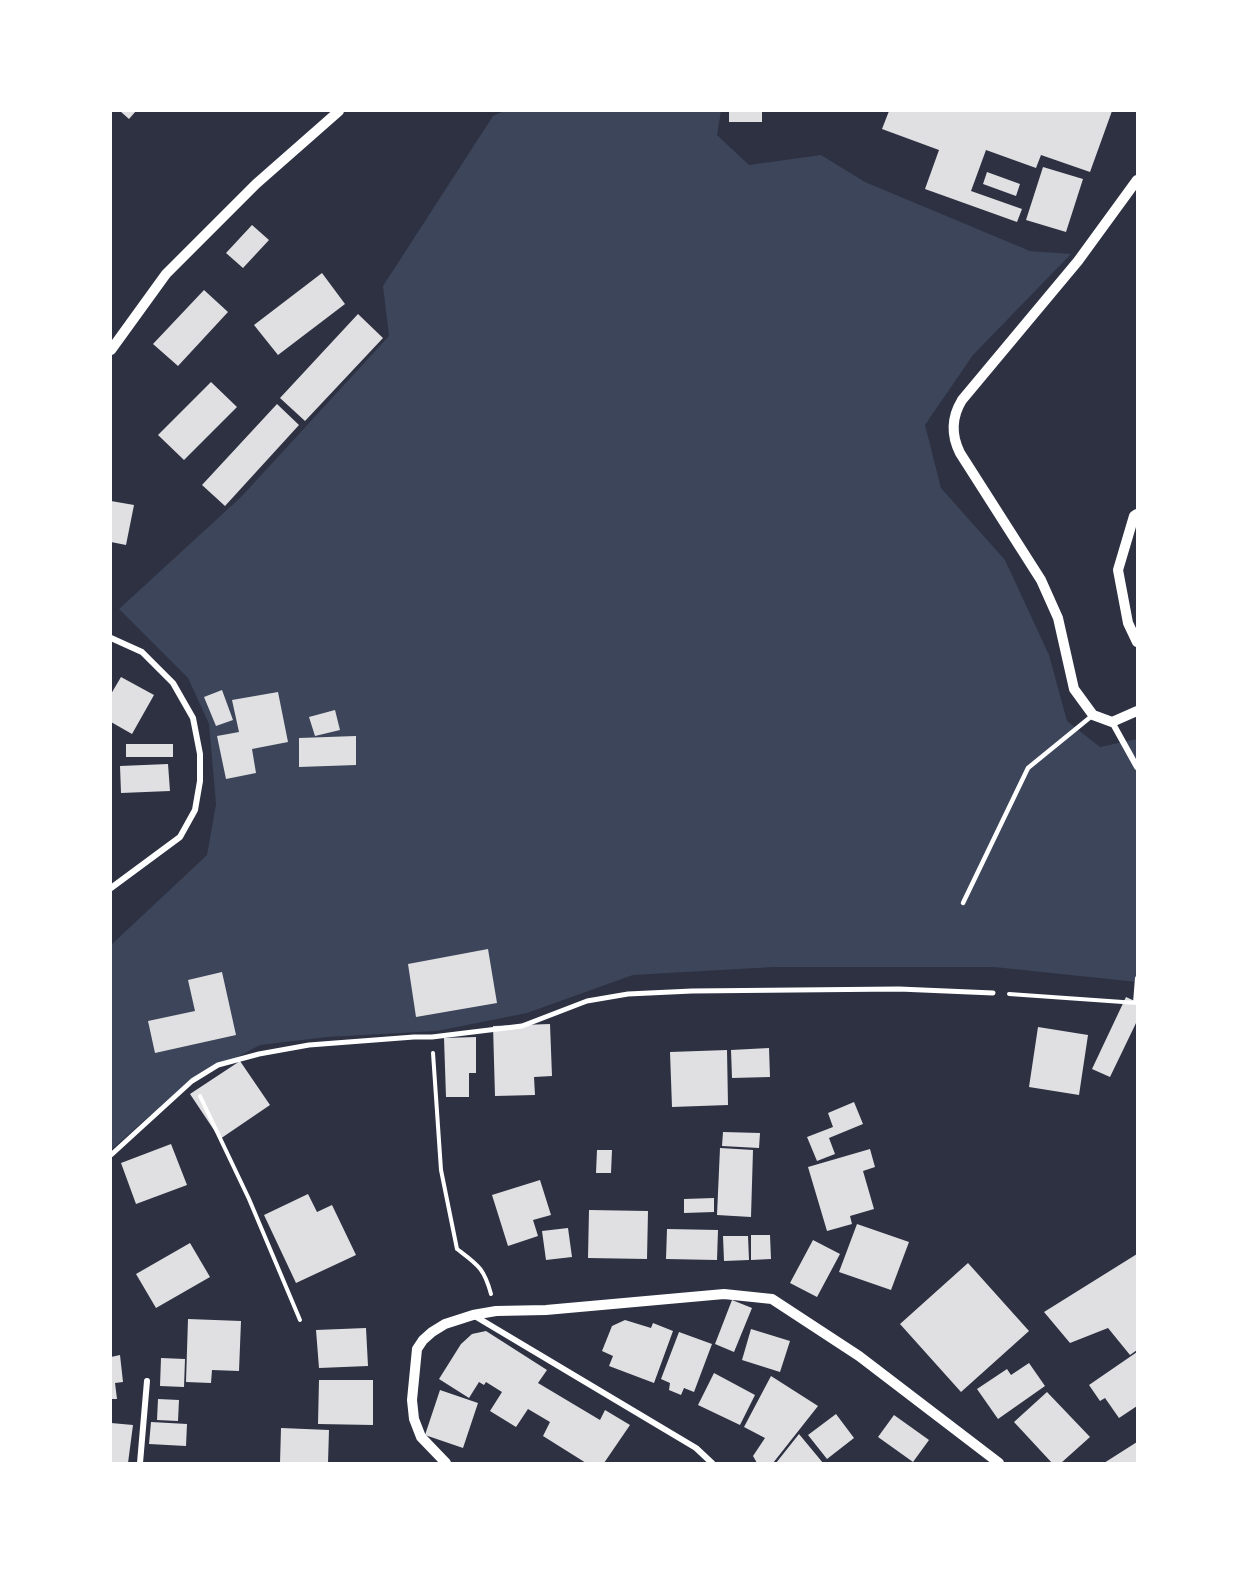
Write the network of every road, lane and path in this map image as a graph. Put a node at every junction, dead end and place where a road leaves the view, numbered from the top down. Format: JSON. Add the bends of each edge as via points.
{"nodes":[{"id":1,"x":339,"y":111,"type":"edge"},
{"id":2,"x":1137,"y":180,"type":"edge"},
{"id":3,"x":111,"y":350,"type":"edge"},
{"id":4,"x":1137,"y":514,"type":"edge"},
{"id":5,"x":111,"y":638,"type":"edge"},
{"id":6,"x":1137,"y":642,"type":"edge"},
{"id":7,"x":1137,"y":711,"type":"edge"},
{"id":8,"x":1093,"y":715,"type":"junction"},
{"id":9,"x":1112,"y":722,"type":"junction"},
{"id":10,"x":1137,"y":767,"type":"edge"},
{"id":11,"x":111,"y":888,"type":"edge"},
{"id":12,"x":963,"y":903,"type":"dead end"},
{"id":13,"x":1137,"y":978,"type":"edge"},
{"id":14,"x":993,"y":993,"type":"joint"},
{"id":15,"x":1136,"y":1003,"type":"edge"},
{"id":16,"x":432,"y":1037,"type":"junction"},
{"id":17,"x":192,"y":1080,"type":"junction"},
{"id":18,"x":111,"y":1155,"type":"edge"},
{"id":19,"x":486,"y":1275,"type":"dead end"},
{"id":20,"x":473,"y":1315,"type":"junction"},
{"id":21,"x":300,"y":1320,"type":"dead end"},
{"id":22,"x":147,"y":1381,"type":"dead end"},
{"id":23,"x":140,"y":1463,"type":"edge"},
{"id":24,"x":446,"y":1463,"type":"edge"},
{"id":25,"x":712,"y":1463,"type":"edge"},
{"id":26,"x":999,"y":1463,"type":"edge"}],
"edges":[{"from":1,"to":3,"type":"street","via":[[256,184],[166,274]]},
{"from":2,"to":8,"type":"street","via":[[1078,261],[962,400],[953,426],[960,453],[1041,580],[1058,618],[1074,689]]},
{"from":4,"to":6,"type":"street","via":[[1118,570],[1128,623]]},
{"from":5,"to":11,"type":"street","via":[[142,652],[173,683],[193,718],[200,754],[195,810],[180,837]]},
{"from":7,"to":9,"type":"street"},
{"from":8,"to":9,"type":"street"},
{"from":8,"to":12,"type":"lane","via":[[1028,768]]},
{"from":9,"to":10,"type":"street"},
{"from":13,"to":15,"type":"path"},
{"from":14,"to":15,"type":"path"},
{"from":14,"to":16,"type":"street","via":[[899,989],[628,994],[586,1001],[522,1026]]},
{"from":16,"to":17,"type":"street","via":[[309,1045],[259,1053],[218,1065]]},
{"from":16,"to":19,"type":"path","via":[[441,1170],[457,1249]]},
{"from":17,"to":18,"type":"street"},
{"from":17,"to":21,"type":"path","via":[[249,1199]]},
{"from":20,"to":24,"type":"street","via":[[432,1332],[415,1357],[414,1419],[421,1437]]},
{"from":20,"to":25,"type":"street","via":[[696,1448]]},
{"from":20,"to":26,"type":"street","via":[[724,1294],[772,1299],[859,1356]]},
{"from":22,"to":23,"type":"street"}]}
